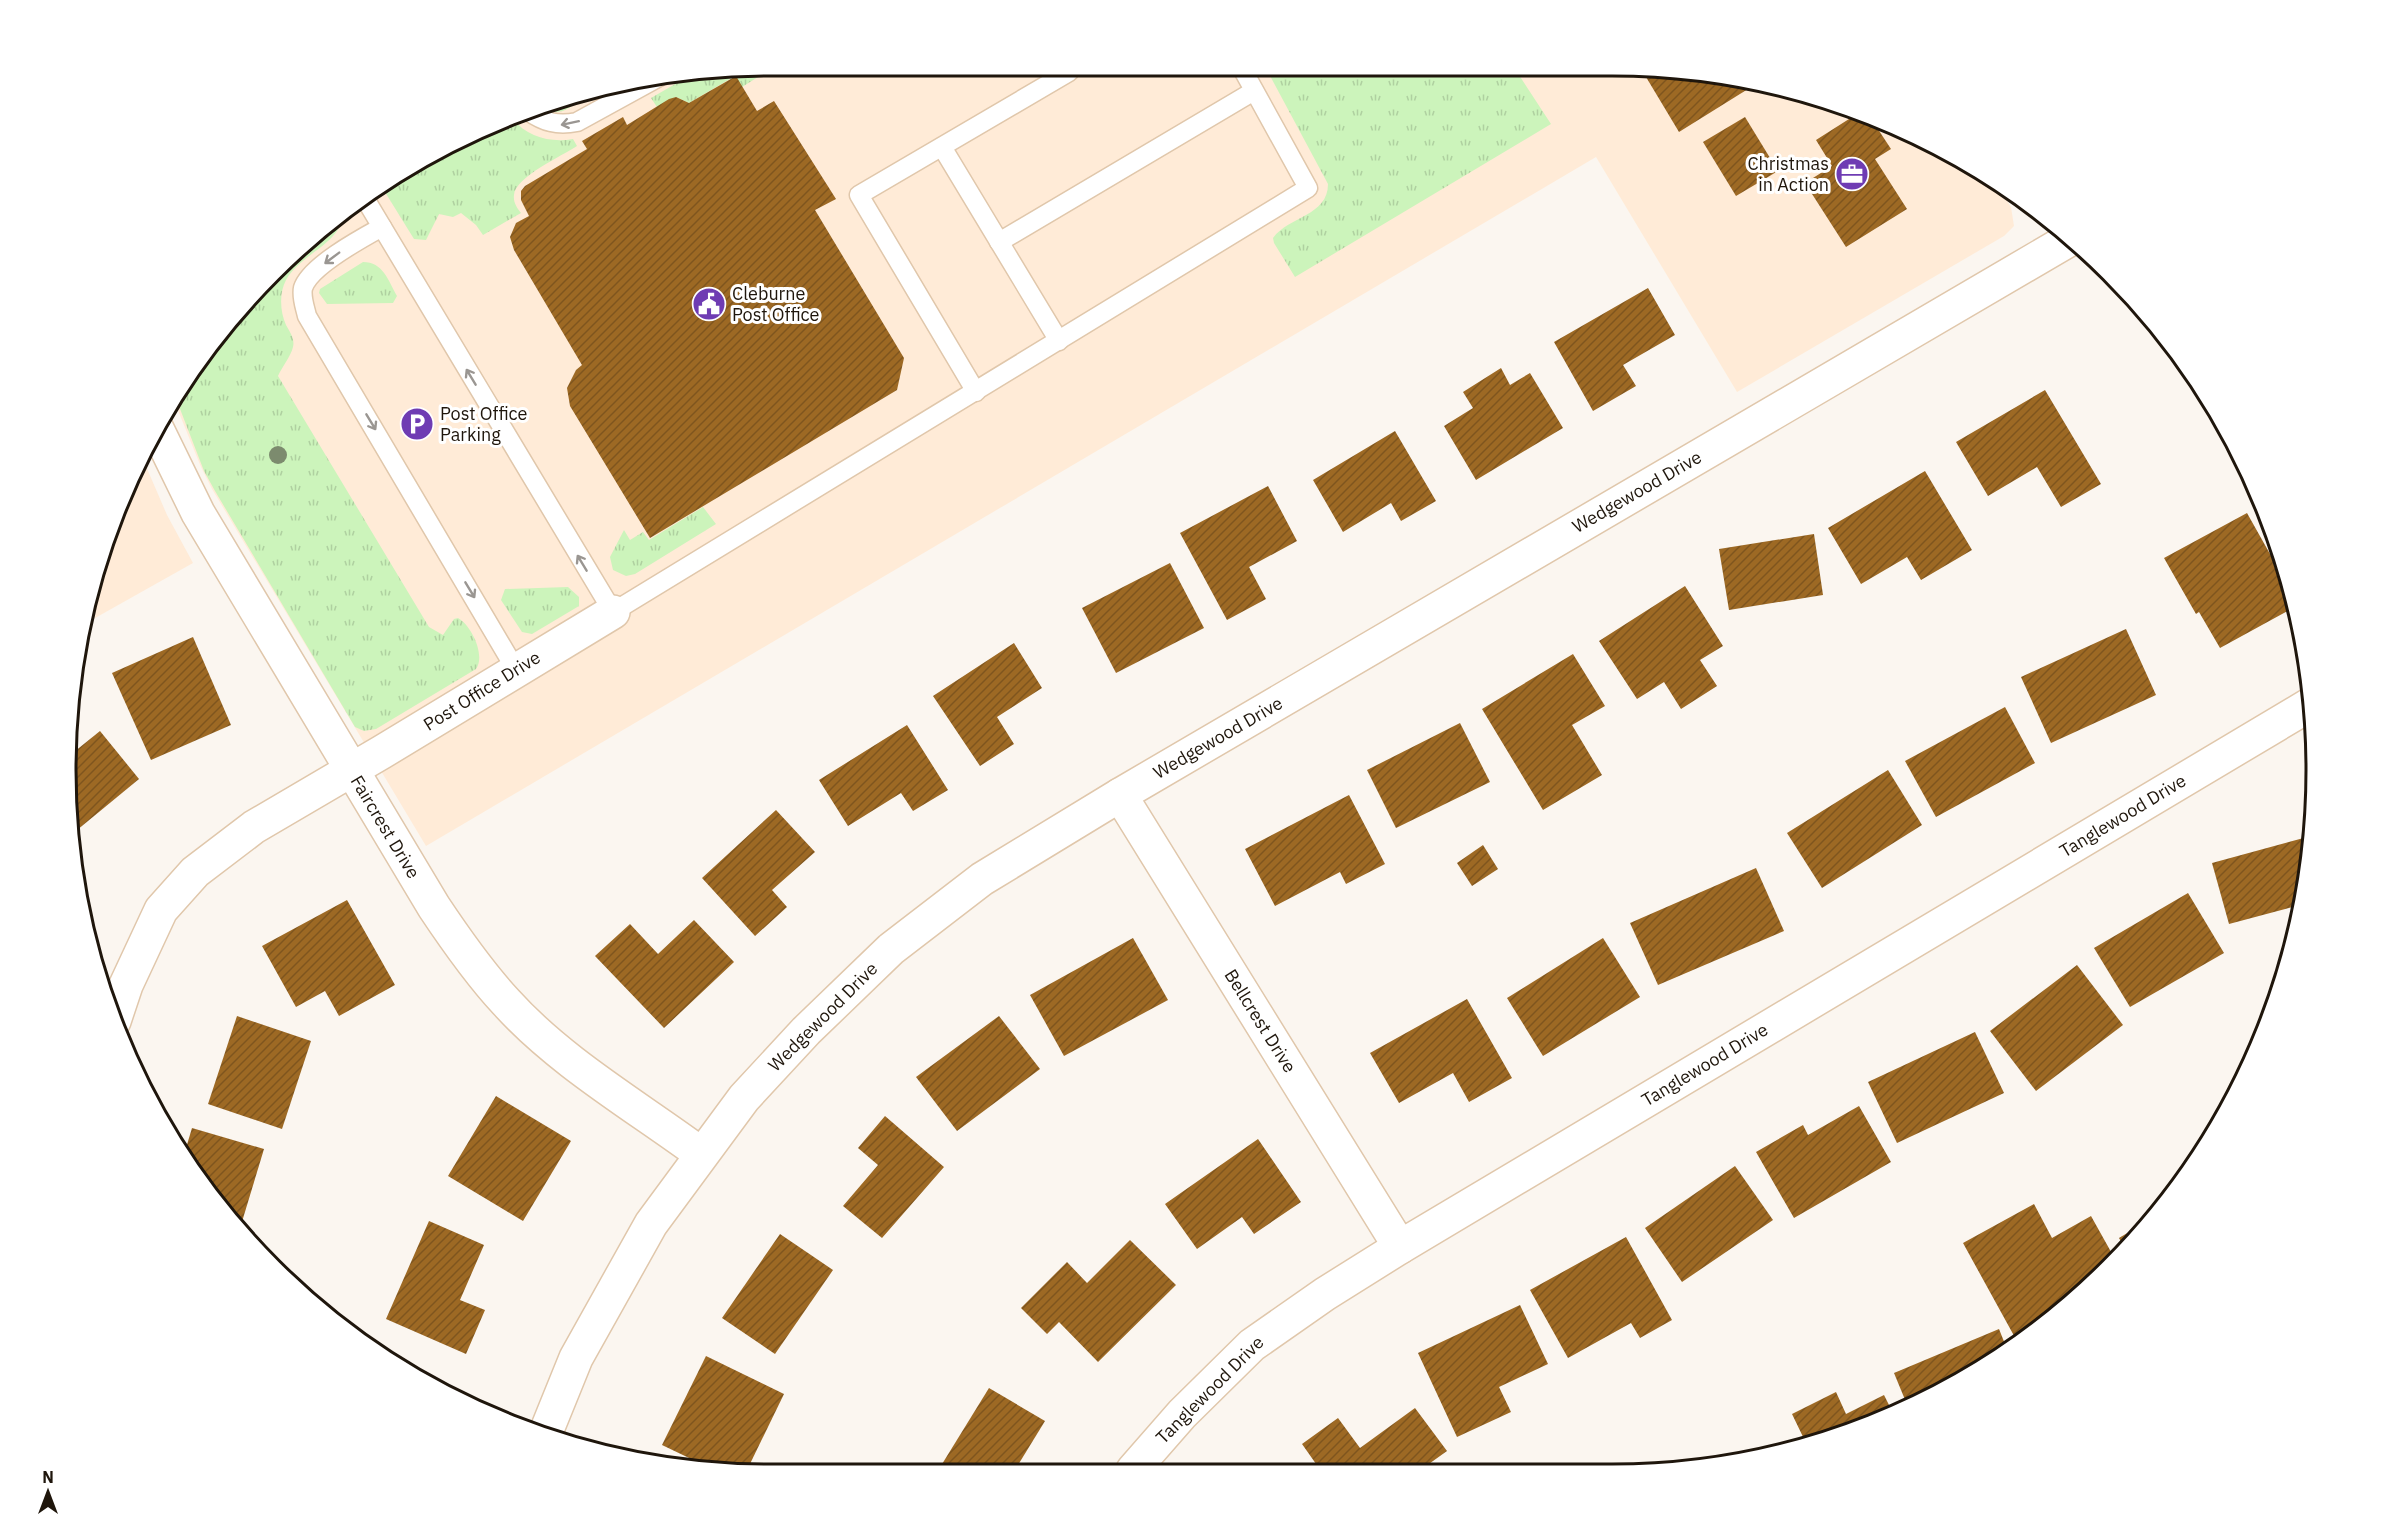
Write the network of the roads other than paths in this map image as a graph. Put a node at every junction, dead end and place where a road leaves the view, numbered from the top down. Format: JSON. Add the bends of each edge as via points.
{"nodes":[{"id":1,"x":1062,"y":76,"type":"edge"},
{"id":2,"x":1246,"y":76,"type":"edge"},
{"id":3,"x":632,"y":91,"type":"edge"},
{"id":4,"x":1254,"y":91,"type":"junction"},
{"id":5,"x":536,"y":117,"type":"edge"},
{"id":6,"x":942,"y":147,"type":"junction"},
{"id":7,"x":369,"y":205,"type":"edge"},
{"id":8,"x":382,"y":227,"type":"junction"},
{"id":9,"x":999,"y":242,"type":"junction"},
{"id":10,"x":2062,"y":244,"type":"edge"},
{"id":11,"x":1059,"y":341,"type":"junction"},
{"id":12,"x":976,"y":392,"type":"junction"},
{"id":13,"x":161,"y":438,"type":"edge"},
{"id":14,"x":613,"y":612,"type":"junction"},
{"id":15,"x":516,"y":670,"type":"junction"},
{"id":16,"x":2303,"y":709,"type":"edge"},
{"id":17,"x":351,"y":770,"type":"junction"},
{"id":18,"x":1120,"y":795,"type":"junction"},
{"id":19,"x":119,"y":1007,"type":"edge"},
{"id":20,"x":701,"y":1154,"type":"junction"},
{"id":21,"x":1400,"y":1247,"type":"junction"},
{"id":22,"x":548,"y":1427,"type":"edge"},
{"id":23,"x":1138,"y":1464,"type":"edge"}],
"edges":[{"from":1,"to":6,"type":"lane"},
{"from":2,"to":4,"type":"lane"},
{"from":3,"to":5,"type":"lane","one_way":true,"via":[[577,122],[562,125]]},
{"from":4,"to":9,"type":"lane"},
{"from":4,"to":11,"type":"lane","via":[[1308,188]]},
{"from":6,"to":9,"type":"lane"},
{"from":6,"to":12,"type":"lane","via":[[859,195]]},
{"from":7,"to":8,"type":"lane"},
{"from":14,"to":8,"type":"lane","one_way":true},
{"from":8,"to":15,"type":"lane","one_way":true,"via":[[346,247],[310,276],[302,296],[307,316]]},
{"from":9,"to":11,"type":"lane"},
{"from":10,"to":18,"type":"street","name":"Wedgewood Drive"},
{"from":11,"to":12,"type":"lane"},
{"from":12,"to":14,"type":"lane"},
{"from":13,"to":17,"type":"street","name":"Faircrest Drive","via":[[198,513]]},
{"from":14,"to":15,"type":"street","name":"Post Office Drive"},
{"from":15,"to":17,"type":"street","name":"Post Office Drive"},
{"from":16,"to":21,"type":"street","name":"Tanglewood Drive"},
{"from":17,"to":19,"type":"street","name":"Post Office Drive","via":[[254,827],[195,872],[160,910]]},
{"from":17,"to":20,"type":"street","name":"Faircrest Drive","via":[[434,907],[506,1003],[545,1040]]},
{"from":18,"to":20,"type":"street","name":"Wedgewood Drive","via":[[982,879],[891,950],[806,1031],[752,1089]]},
{"from":18,"to":21,"type":"street","name":"Bellcrest Drive"},
{"from":20,"to":22,"type":"street","name":"Wedgewood Drive","via":[[651,1224],[615,1286],[576,1358]]},
{"from":21,"to":23,"type":"street","name":"Tanglewood Drive","via":[[1252,1345]]}]}
